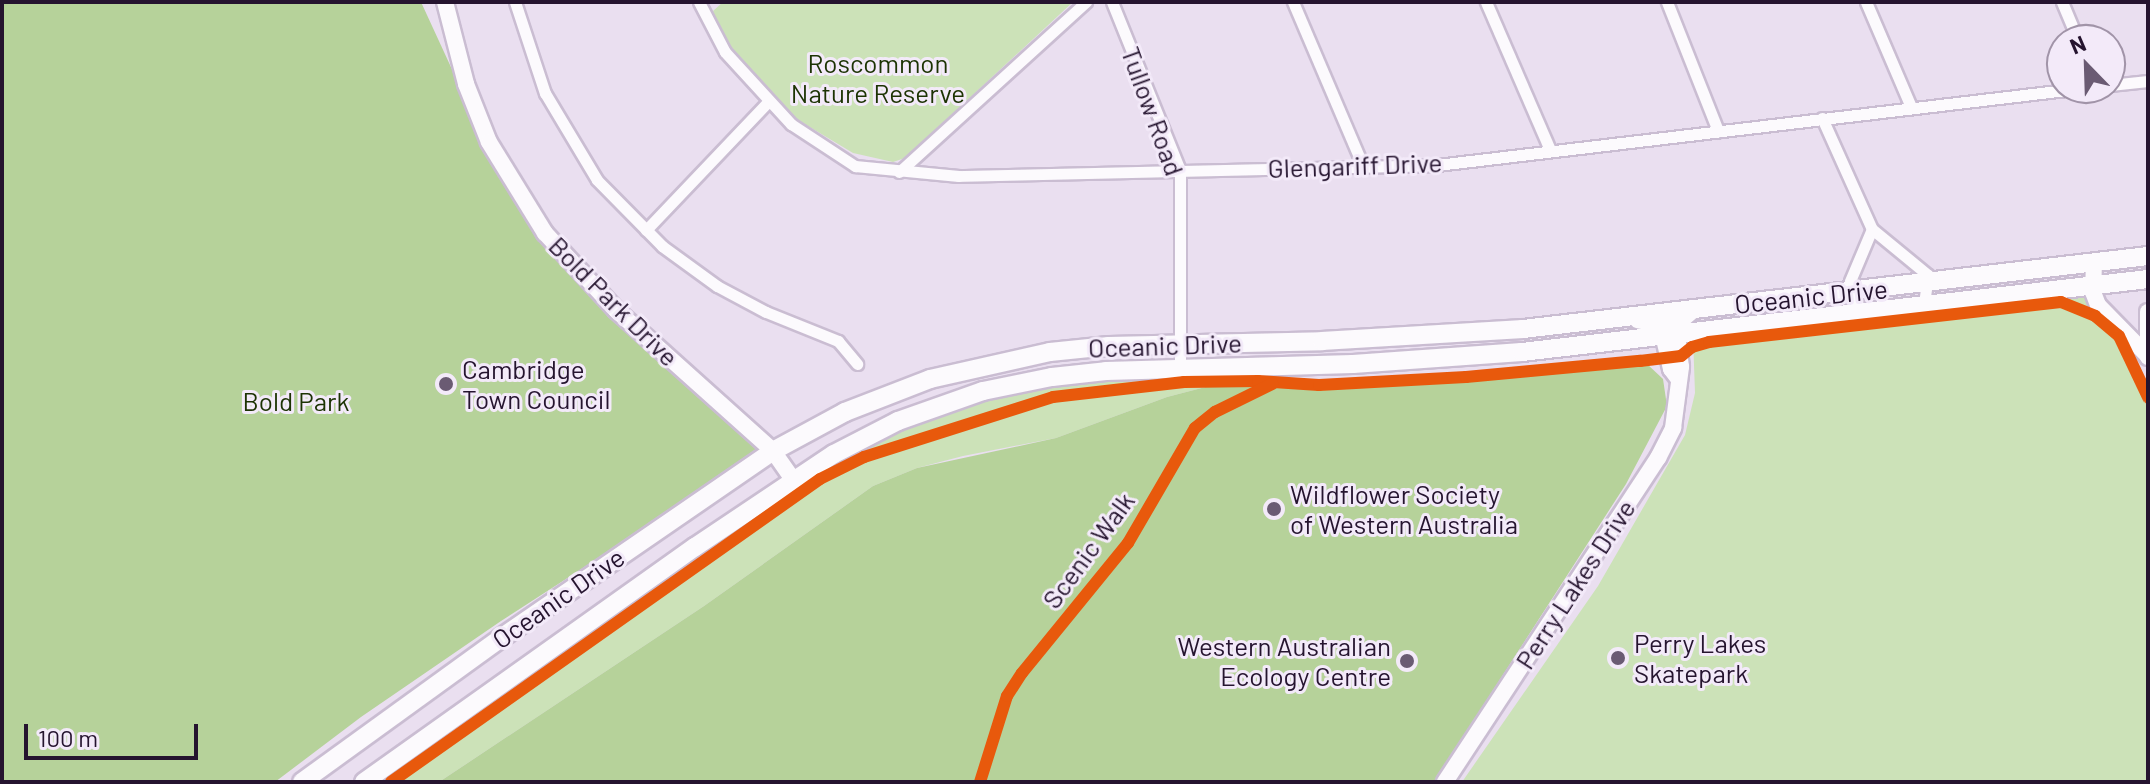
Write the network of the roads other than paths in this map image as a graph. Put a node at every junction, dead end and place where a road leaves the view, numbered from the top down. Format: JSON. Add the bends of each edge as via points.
{"nodes":[{"id":1,"x":445,"y":2,"type":"edge"},
{"id":2,"x":515,"y":2,"type":"edge"},
{"id":3,"x":1086,"y":2,"type":"edge"},
{"id":4,"x":1112,"y":2,"type":"edge"},
{"id":5,"x":1293,"y":2,"type":"edge"},
{"id":6,"x":1486,"y":2,"type":"edge"},
{"id":7,"x":1667,"y":2,"type":"edge"},
{"id":8,"x":1866,"y":2,"type":"edge"},
{"id":9,"x":2062,"y":2,"type":"edge"},
{"id":10,"x":704,"y":5,"type":"edge"},
{"id":11,"x":2071,"y":24,"type":"edge"},
{"id":12,"x":2148,"y":81,"type":"edge"},
{"id":13,"x":2126,"y":83,"type":"edge"},
{"id":14,"x":2046,"y":92,"type":"edge"},
{"id":15,"x":768,"y":102,"type":"junction"},
{"id":16,"x":1911,"y":107,"type":"junction"},
{"id":17,"x":1822,"y":118,"type":"junction"},
{"id":18,"x":1718,"y":131,"type":"junction"},
{"id":19,"x":1550,"y":150,"type":"junction"},
{"id":20,"x":1362,"y":164,"type":"junction"},
{"id":21,"x":1180,"y":170,"type":"junction"},
{"id":22,"x":899,"y":172,"type":"junction"},
{"id":23,"x":1872,"y":229,"type":"junction"},
{"id":24,"x":646,"y":230,"type":"junction"},
{"id":25,"x":2148,"y":256,"type":"edge"},
{"id":26,"x":2094,"y":263,"type":"junction"},
{"id":27,"x":2148,"y":279,"type":"edge"},
{"id":28,"x":1928,"y":282,"type":"junction"},
{"id":29,"x":2093,"y":285,"type":"junction"},
{"id":30,"x":1851,"y":292,"type":"junction"},
{"id":31,"x":1924,"y":305,"type":"junction"},
{"id":32,"x":1696,"y":308,"type":"junction"},
{"id":33,"x":1864,"y":312,"type":"junction"},
{"id":34,"x":2148,"y":312,"type":"edge"},
{"id":35,"x":1613,"y":318,"type":"junction"},
{"id":36,"x":1673,"y":333,"type":"junction"},
{"id":37,"x":1180,"y":343,"type":"junction"},
{"id":38,"x":2148,"y":356,"type":"edge"},
{"id":39,"x":857,"y":364,"type":"dead end"},
{"id":40,"x":1180,"y":367,"type":"junction"},
{"id":41,"x":773,"y":451,"type":"junction"},
{"id":42,"x":793,"y":480,"type":"junction"},
{"id":43,"x":302,"y":782,"type":"edge"},
{"id":44,"x":364,"y":782,"type":"edge"},
{"id":45,"x":1445,"y":782,"type":"edge"}],
"edges":[{"from":1,"to":41,"type":"street","name":"Bold Park Drive","via":[[466,84],[489,142],[545,233],[608,302]]},
{"from":2,"to":24,"type":"street","via":[[535,66],[566,131],[597,180]]},
{"from":3,"to":22,"type":"street"},
{"from":4,"to":21,"type":"street","name":"Tullow Road"},
{"from":5,"to":20,"type":"street"},
{"from":6,"to":19,"type":"street"},
{"from":7,"to":18,"type":"street"},
{"from":8,"to":16,"type":"street"},
{"from":9,"to":11,"type":"street"},
{"from":10,"to":15,"type":"street","name":"Glengariff Drive","via":[[725,52]]},
{"from":12,"to":13,"type":"street"},
{"from":14,"to":16,"type":"street","name":"Glengariff Drive"},
{"from":15,"to":22,"type":"street","name":"Glengariff Drive","via":[[791,124],[855,166]]},
{"from":15,"to":24,"type":"street"},
{"from":16,"to":17,"type":"street","name":"Glengariff Drive"},
{"from":17,"to":18,"type":"street","name":"Glengariff Drive"},
{"from":17,"to":23,"type":"street"},
{"from":18,"to":19,"type":"street","name":"Glengariff Drive"},
{"from":19,"to":20,"type":"street","name":"Glengariff Drive","via":[[1437,165]]},
{"from":20,"to":21,"type":"street","name":"Glengariff Drive"},
{"from":21,"to":22,"type":"street","name":"Glengariff Drive","via":[[959,176]]},
{"from":21,"to":37,"type":"street","name":"Tullow Road"},
{"from":23,"to":28,"type":"street","via":[[1918,263]]},
{"from":23,"to":30,"type":"street","via":[[1850,281]]},
{"from":24,"to":39,"type":"street","via":[[717,286],[838,341]]},
{"from":25,"to":26,"type":"main road","name":"Oceanic Drive"},
{"from":26,"to":28,"type":"main road","name":"Oceanic Drive"},
{"from":26,"to":29,"type":"street"},
{"from":27,"to":29,"type":"main road","name":"Oceanic Drive"},
{"from":28,"to":30,"type":"main road","name":"Oceanic Drive"},
{"from":28,"to":31,"type":"street"},
{"from":29,"to":31,"type":"main road","name":"Oceanic Drive"},
{"from":29,"to":38,"type":"street","via":[[2103,311]]},
{"from":30,"to":32,"type":"main road","name":"Oceanic Drive"},
{"from":30,"to":33,"type":"street"},
{"from":31,"to":33,"type":"main road","name":"Oceanic Drive"},
{"from":32,"to":35,"type":"main road","name":"Oceanic Drive"},
{"from":32,"to":36,"type":"street"},
{"from":33,"to":36,"type":"main road","name":"Oceanic Drive"},
{"from":34,"to":38,"type":"street"},
{"from":35,"to":36,"type":"street","via":[[1653,321]]},
{"from":35,"to":37,"type":"main road","name":"Oceanic Drive","via":[[1452,335]]},
{"from":36,"to":40,"type":"main road","name":"Oceanic Drive","via":[[1415,361]]},
{"from":36,"to":45,"type":"street","name":"Perry Lakes Drive","via":[[1681,356],[1678,403],[1658,458]]},
{"from":37,"to":40,"type":"street","name":"Tullow Road"},
{"from":37,"to":41,"type":"main road","name":"Oceanic Drive","via":[[1050,352],[961,371],[857,407]]},
{"from":40,"to":42,"type":"main road","name":"Oceanic Drive","via":[[1052,377],[983,391],[898,421]]},
{"from":41,"to":42,"type":"street","name":"Bold Park Drive"},
{"from":41,"to":43,"type":"main road","name":"Oceanic Drive"},
{"from":42,"to":44,"type":"main road","name":"Oceanic Drive"}]}
